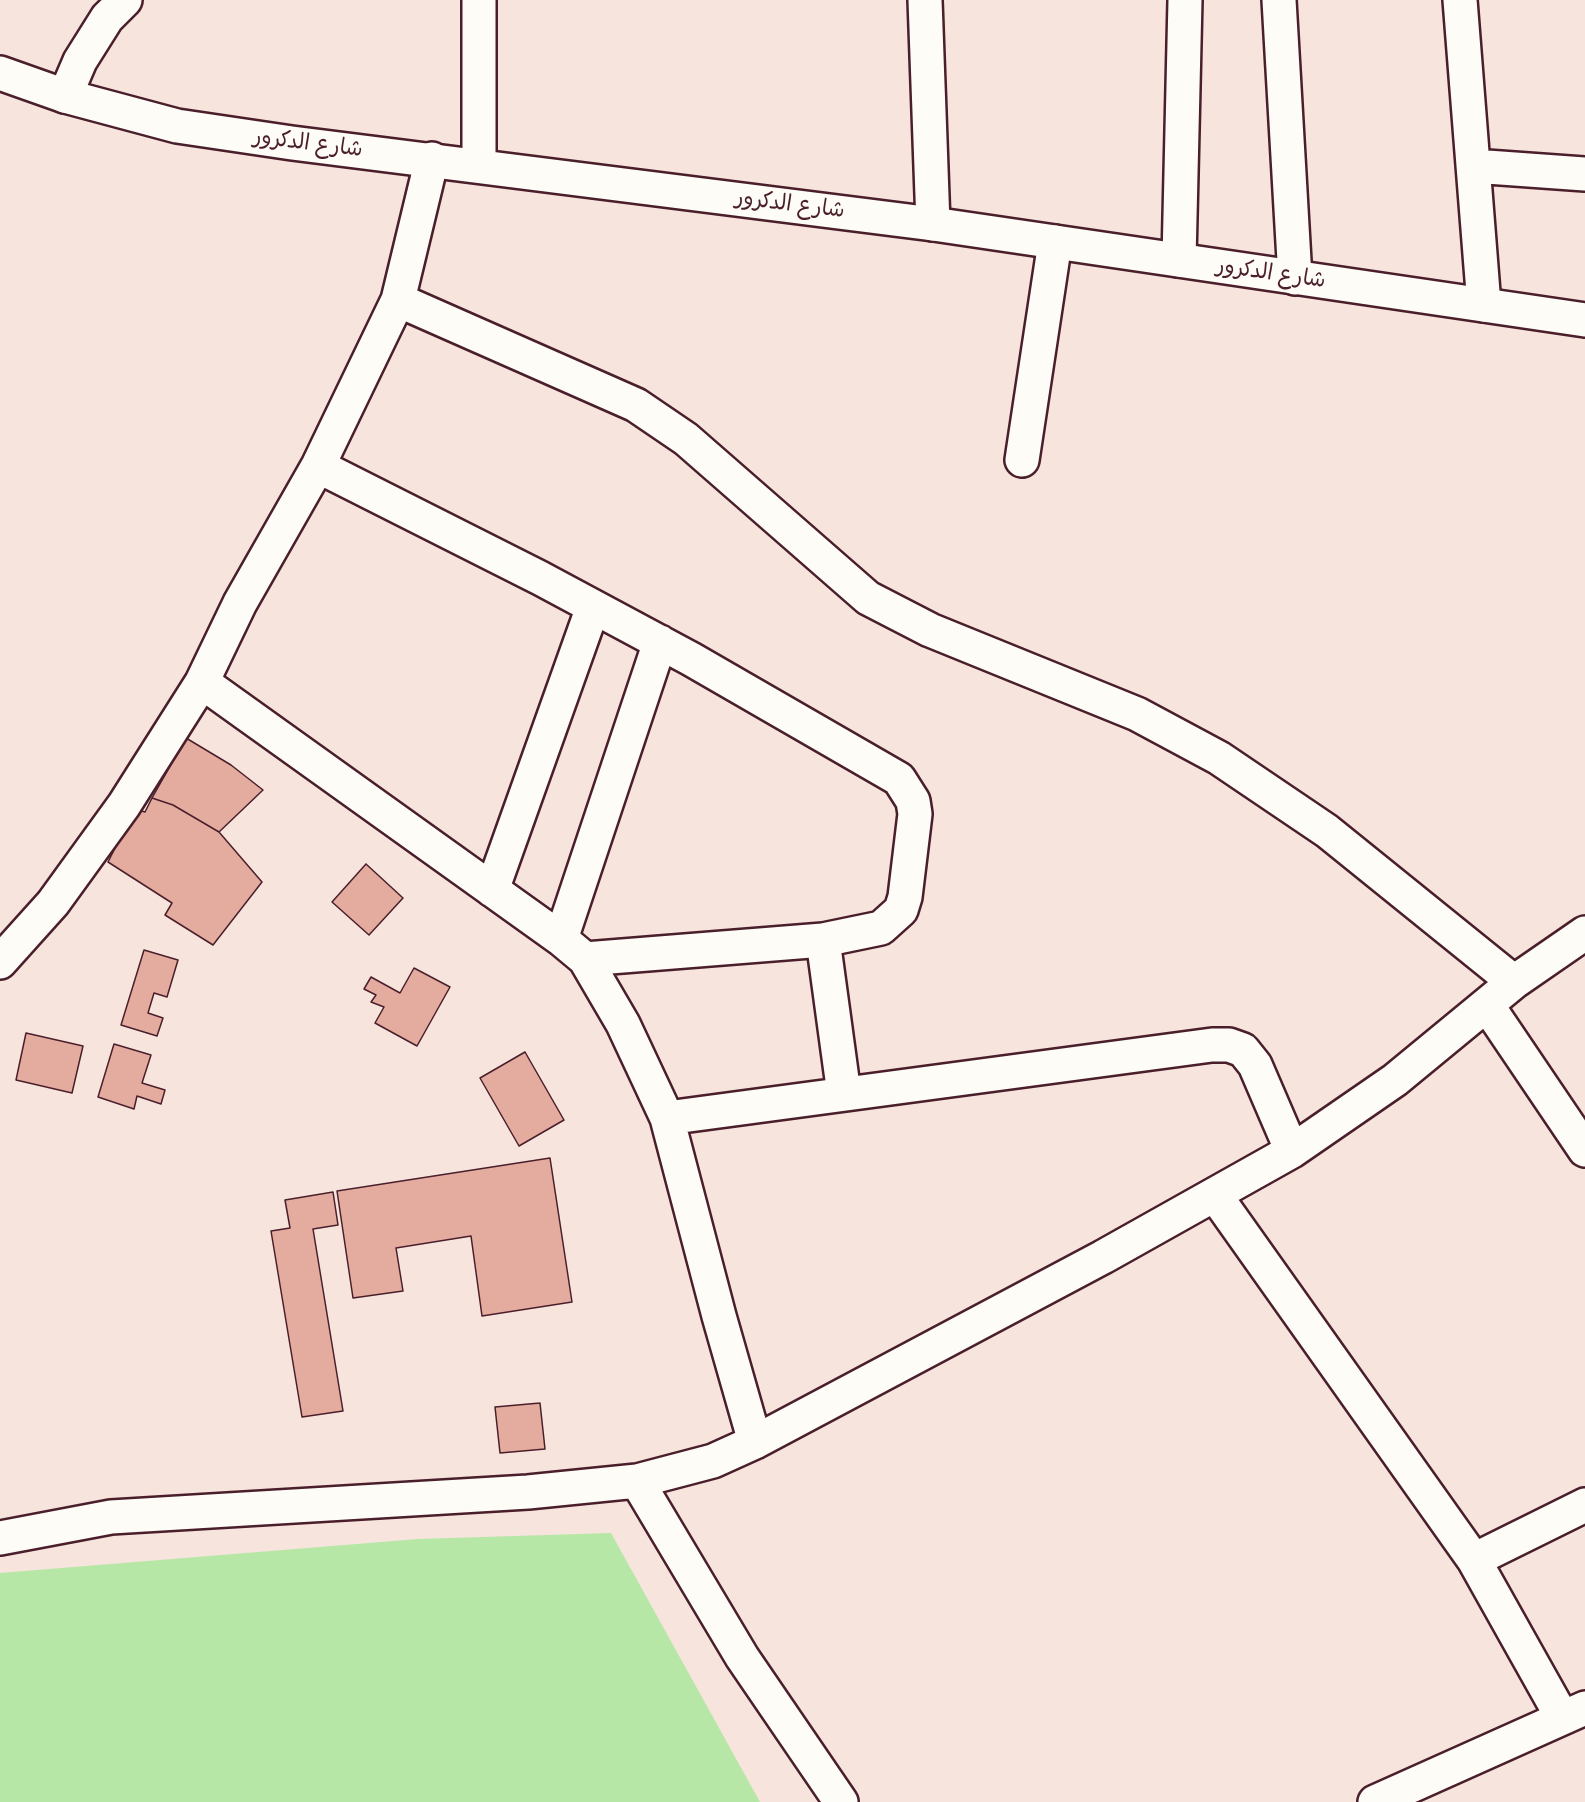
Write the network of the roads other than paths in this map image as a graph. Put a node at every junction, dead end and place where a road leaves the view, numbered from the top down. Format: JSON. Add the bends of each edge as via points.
{"nodes":[{"id":1,"x":124,"y":0,"type":"edge"},
{"id":2,"x":479,"y":0,"type":"edge"},
{"id":3,"x":925,"y":0,"type":"edge"},
{"id":4,"x":1185,"y":0,"type":"edge"},
{"id":5,"x":1279,"y":0,"type":"edge"},
{"id":6,"x":1460,"y":0,"type":"edge"},
{"id":7,"x":0,"y":73,"type":"edge"},
{"id":8,"x":65,"y":96,"type":"junction"},
{"id":9,"x":432,"y":159,"type":"junction"},
{"id":10,"x":479,"y":165,"type":"junction"},
{"id":11,"x":1473,"y":166,"type":"junction"},
{"id":12,"x":1585,"y":174,"type":"edge"},
{"id":13,"x":933,"y":224,"type":"junction"},
{"id":14,"x":1055,"y":242,"type":"junction"},
{"id":15,"x":1179,"y":260,"type":"junction"},
{"id":16,"x":1295,"y":278,"type":"junction"},
{"id":17,"x":398,"y":300,"type":"junction"},
{"id":18,"x":1484,"y":305,"type":"junction"},
{"id":19,"x":1585,"y":320,"type":"edge"},
{"id":20,"x":1022,"y":460,"type":"dead end"},
{"id":21,"x":318,"y":466,"type":"junction"},
{"id":22,"x":593,"y":607,"type":"junction"},
{"id":23,"x":660,"y":642,"type":"junction"},
{"id":24,"x":202,"y":682,"type":"junction"},
{"id":25,"x":492,"y":890,"type":"junction"},
{"id":26,"x":1585,"y":933,"type":"edge"},
{"id":27,"x":561,"y":939,"type":"junction"},
{"id":28,"x":823,"y":940,"type":"junction"},
{"id":29,"x":585,"y":959,"type":"junction"},
{"id":30,"x":0,"y":962,"type":"edge"},
{"id":31,"x":1514,"y":982,"type":"junction"},
{"id":32,"x":1487,"y":1005,"type":"junction"},
{"id":33,"x":844,"y":1094,"type":"junction"},
{"id":34,"x":667,"y":1118,"type":"junction"},
{"id":35,"x":1585,"y":1150,"type":"edge"},
{"id":36,"x":1293,"y":1151,"type":"junction"},
{"id":37,"x":1215,"y":1195,"type":"junction"},
{"id":38,"x":755,"y":1442,"type":"junction"},
{"id":39,"x":637,"y":1481,"type":"junction"},
{"id":40,"x":1585,"y":1505,"type":"edge"},
{"id":41,"x":0,"y":1538,"type":"edge"},
{"id":42,"x":1474,"y":1560,"type":"junction"},
{"id":43,"x":1574,"y":1713,"type":"edge"},
{"id":44,"x":841,"y":1802,"type":"edge"},
{"id":45,"x":1375,"y":1802,"type":"edge"}],
"edges":[{"from":1,"to":8,"type":"street","via":[[107,18],[80,61]]},
{"from":2,"to":10,"type":"street"},
{"from":3,"to":13,"type":"street"},
{"from":4,"to":15,"type":"street"},
{"from":5,"to":16,"type":"street"},
{"from":6,"to":11,"type":"street"},
{"from":7,"to":8,"type":"street","name":"شارع الدكرور"},
{"from":8,"to":9,"type":"street","name":"شارع الدكرور","via":[[177,126]]},
{"from":9,"to":10,"type":"street","name":"شارع الدكرور"},
{"from":9,"to":17,"type":"street"},
{"from":10,"to":13,"type":"street","name":"شارع الدكرور"},
{"from":11,"to":12,"type":"street"},
{"from":11,"to":18,"type":"street"},
{"from":13,"to":14,"type":"street","name":"شارع الدكرور"},
{"from":14,"to":15,"type":"street","name":"شارع الدكرور"},
{"from":14,"to":20,"type":"street"},
{"from":15,"to":16,"type":"street","name":"شارع الدكرور"},
{"from":16,"to":18,"type":"street","name":"شارع الدكرور"},
{"from":17,"to":21,"type":"street"},
{"from":17,"to":31,"type":"street","via":[[636,405],[686,439],[868,598],[930,630],[1137,714],[1219,758],[1327,831]]},
{"from":18,"to":19,"type":"street","name":"شارع الدكرور"},
{"from":21,"to":22,"type":"street"},
{"from":21,"to":24,"type":"street","via":[[240,603]]},
{"from":22,"to":23,"type":"street"},
{"from":22,"to":25,"type":"street"},
{"from":23,"to":27,"type":"street"},
{"from":23,"to":28,"type":"street","via":[[899,779],[907,789],[915,814],[901,910],[881,928]]},
{"from":24,"to":25,"type":"street"},
{"from":24,"to":30,"type":"street","via":[[124,806],[52,903]]},
{"from":25,"to":27,"type":"street"},
{"from":26,"to":31,"type":"street"},
{"from":27,"to":29,"type":"street"},
{"from":28,"to":29,"type":"street"},
{"from":28,"to":33,"type":"street"},
{"from":29,"to":34,"type":"street","via":[[623,1024]]},
{"from":31,"to":32,"type":"street"},
{"from":32,"to":35,"type":"street"},
{"from":32,"to":36,"type":"street","via":[[1395,1080]]},
{"from":33,"to":34,"type":"street"},
{"from":33,"to":36,"type":"street","via":[[1229,1045],[1243,1050],[1255,1065]]},
{"from":34,"to":38,"type":"street"},
{"from":36,"to":37,"type":"street"},
{"from":37,"to":38,"type":"street"},
{"from":37,"to":42,"type":"street"},
{"from":38,"to":39,"type":"street","via":[[713,1461]]},
{"from":39,"to":41,"type":"street","via":[[528,1492],[111,1517]]},
{"from":39,"to":44,"type":"street","via":[[742,1657]]},
{"from":40,"to":42,"type":"street"},
{"from":42,"to":43,"type":"street"},
{"from":43,"to":45,"type":"street"}]}
